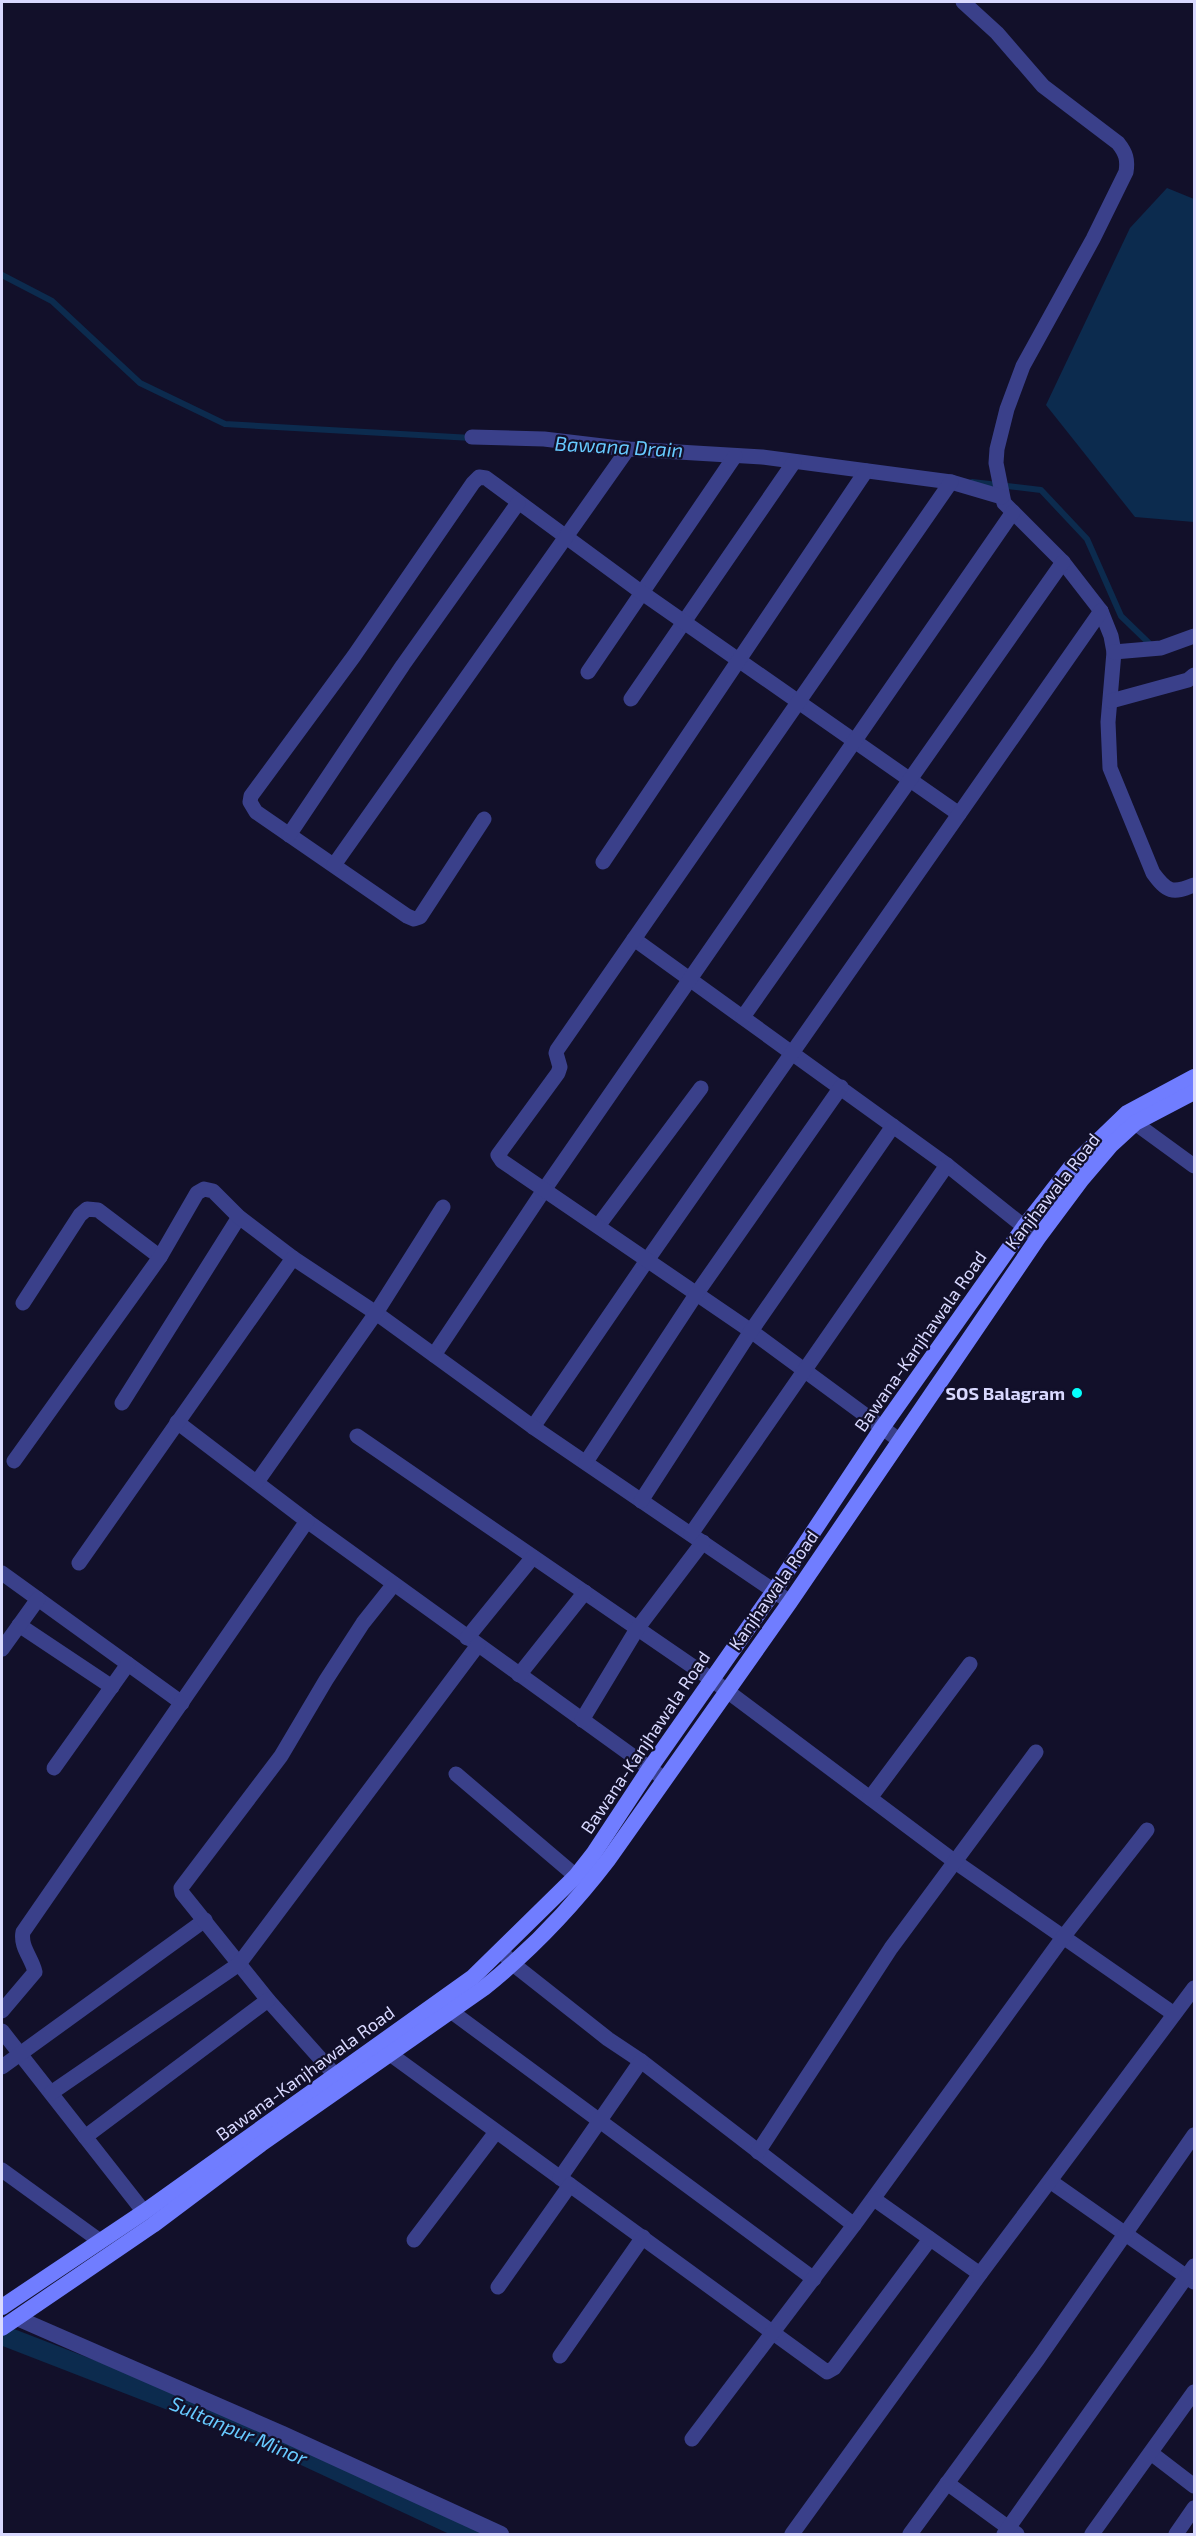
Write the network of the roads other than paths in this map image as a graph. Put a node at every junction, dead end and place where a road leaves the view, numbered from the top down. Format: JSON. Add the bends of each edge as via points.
{"nodes":[{"id":1,"x":963,"y":2,"type":"edge"},
{"id":2,"x":472,"y":437,"type":"dead end"},
{"id":3,"x":628,"y":449,"type":"junction"},
{"id":4,"x":735,"y":456,"type":"junction"},
{"id":5,"x":794,"y":462,"type":"junction"},
{"id":6,"x":866,"y":471,"type":"junction"},
{"id":7,"x":951,"y":482,"type":"junction"},
{"id":8,"x":1001,"y":494,"type":"junction"},
{"id":9,"x":518,"y":503,"type":"junction"},
{"id":10,"x":1013,"y":512,"type":"junction"},
{"id":11,"x":565,"y":537,"type":"junction"},
{"id":12,"x":1063,"y":562,"type":"junction"},
{"id":13,"x":641,"y":592,"type":"junction"},
{"id":14,"x":1101,"y":611,"type":"junction"},
{"id":15,"x":685,"y":622,"type":"junction"},
{"id":16,"x":1194,"y":636,"type":"edge"},
{"id":17,"x":1114,"y":652,"type":"junction"},
{"id":18,"x":738,"y":659,"type":"junction"},
{"id":19,"x":588,"y":672,"type":"dead end"},
{"id":20,"x":1194,"y":675,"type":"edge"},
{"id":21,"x":631,"y":699,"type":"dead end"},
{"id":22,"x":1111,"y":700,"type":"junction"},
{"id":23,"x":799,"y":701,"type":"junction"},
{"id":24,"x":855,"y":741,"type":"junction"},
{"id":25,"x":909,"y":779,"type":"junction"},
{"id":26,"x":959,"y":814,"type":"junction"},
{"id":27,"x":484,"y":819,"type":"dead end"},
{"id":28,"x":289,"y":834,"type":"junction"},
{"id":29,"x":603,"y":862,"type":"dead end"},
{"id":30,"x":334,"y":866,"type":"junction"},
{"id":31,"x":1194,"y":885,"type":"edge"},
{"id":32,"x":634,"y":939,"type":"junction"},
{"id":33,"x":690,"y":979,"type":"junction"},
{"id":34,"x":743,"y":1017,"type":"junction"},
{"id":35,"x":792,"y":1054,"type":"junction"},
{"id":36,"x":1194,"y":1077,"type":"edge"},
{"id":37,"x":841,"y":1087,"type":"junction"},
{"id":38,"x":701,"y":1088,"type":"dead end"},
{"id":39,"x":1194,"y":1092,"type":"edge"},
{"id":40,"x":1131,"y":1118,"type":"junction"},
{"id":41,"x":893,"y":1126,"type":"junction"},
{"id":42,"x":947,"y":1165,"type":"junction"},
{"id":43,"x":1194,"y":1166,"type":"edge"},
{"id":44,"x":544,"y":1190,"type":"junction"},
{"id":45,"x":443,"y":1207,"type":"dead end"},
{"id":46,"x":239,"y":1217,"type":"junction"},
{"id":47,"x":598,"y":1226,"type":"junction"},
{"id":48,"x":1024,"y":1227,"type":"junction"},
{"id":49,"x":1038,"y":1238,"type":"junction"},
{"id":50,"x":160,"y":1257,"type":"junction"},
{"id":51,"x":293,"y":1258,"type":"junction"},
{"id":52,"x":648,"y":1259,"type":"junction"},
{"id":53,"x":697,"y":1293,"type":"junction"},
{"id":54,"x":23,"y":1303,"type":"dead end"},
{"id":55,"x":376,"y":1313,"type":"junction"},
{"id":56,"x":752,"y":1331,"type":"junction"},
{"id":57,"x":434,"y":1355,"type":"junction"},
{"id":58,"x":804,"y":1370,"type":"junction"},
{"id":59,"x":122,"y":1403,"type":"dead end"},
{"id":60,"x":177,"y":1422,"type":"junction"},
{"id":61,"x":533,"y":1427,"type":"junction"},
{"id":62,"x":882,"y":1428,"type":"junction"},
{"id":63,"x":357,"y":1436,"type":"dead end"},
{"id":64,"x":899,"y":1440,"type":"junction"},
{"id":65,"x":14,"y":1461,"type":"dead end"},
{"id":66,"x":586,"y":1462,"type":"junction"},
{"id":67,"x":257,"y":1482,"type":"junction"},
{"id":68,"x":641,"y":1501,"type":"junction"},
{"id":69,"x":307,"y":1521,"type":"junction"},
{"id":70,"x":697,"y":1538,"type":"junction"},
{"id":71,"x":533,"y":1557,"type":"junction"},
{"id":72,"x":79,"y":1563,"type":"dead end"},
{"id":73,"x":2,"y":1573,"type":"edge"},
{"id":74,"x":394,"y":1584,"type":"junction"},
{"id":75,"x":774,"y":1591,"type":"junction"},
{"id":76,"x":585,"y":1592,"type":"junction"},
{"id":77,"x":38,"y":1599,"type":"junction"},
{"id":78,"x":790,"y":1602,"type":"junction"},
{"id":79,"x":19,"y":1625,"type":"junction"},
{"id":80,"x":637,"y":1629,"type":"junction"},
{"id":81,"x":472,"y":1642,"type":"junction"},
{"id":82,"x":2,"y":1649,"type":"edge"},
{"id":83,"x":129,"y":1664,"type":"junction"},
{"id":84,"x":970,"y":1664,"type":"dead end"},
{"id":85,"x":519,"y":1675,"type":"junction"},
{"id":86,"x":711,"y":1679,"type":"junction"},
{"id":87,"x":112,"y":1688,"type":"junction"},
{"id":88,"x":727,"y":1690,"type":"junction"},
{"id":89,"x":182,"y":1703,"type":"junction"},
{"id":90,"x":582,"y":1720,"type":"junction"},
{"id":91,"x":1036,"y":1752,"type":"dead end"},
{"id":92,"x":54,"y":1768,"type":"dead end"},
{"id":93,"x":650,"y":1768,"type":"junction"},
{"id":94,"x":456,"y":1774,"type":"dead end"},
{"id":95,"x":665,"y":1779,"type":"junction"},
{"id":96,"x":870,"y":1798,"type":"junction"},
{"id":97,"x":628,"y":1817,"type":"junction"},
{"id":98,"x":1147,"y":1830,"type":"dead end"},
{"id":99,"x":954,"y":1861,"type":"junction"},
{"id":100,"x":582,"y":1882,"type":"junction"},
{"id":101,"x":206,"y":1920,"type":"junction"},
{"id":102,"x":1064,"y":1936,"type":"junction"},
{"id":103,"x":501,"y":1951,"type":"junction"},
{"id":104,"x":239,"y":1964,"type":"junction"},
{"id":105,"x":513,"y":1964,"type":"junction"},
{"id":106,"x":1194,"y":1988,"type":"edge"},
{"id":107,"x":268,"y":2000,"type":"junction"},
{"id":108,"x":2,"y":2011,"type":"edge"},
{"id":109,"x":452,"y":2012,"type":"junction"},
{"id":110,"x":1174,"y":2014,"type":"junction"},
{"id":111,"x":2,"y":2031,"type":"edge"},
{"id":112,"x":19,"y":2053,"type":"junction"},
{"id":113,"x":390,"y":2054,"type":"junction"},
{"id":114,"x":641,"y":2061,"type":"junction"},
{"id":115,"x":2,"y":2067,"type":"edge"},
{"id":116,"x":339,"y":2080,"type":"junction"},
{"id":117,"x":51,"y":2093,"type":"junction"},
{"id":118,"x":600,"y":2120,"type":"junction"},
{"id":119,"x":496,"y":2132,"type":"junction"},
{"id":120,"x":1194,"y":2135,"type":"edge"},
{"id":121,"x":85,"y":2137,"type":"junction"},
{"id":122,"x":758,"y":2152,"type":"junction"},
{"id":123,"x":2,"y":2170,"type":"edge"},
{"id":124,"x":565,"y":2181,"type":"junction"},
{"id":125,"x":1050,"y":2181,"type":"junction"},
{"id":126,"x":874,"y":2199,"type":"junction"},
{"id":127,"x":144,"y":2212,"type":"junction"},
{"id":128,"x":854,"y":2225,"type":"junction"},
{"id":129,"x":1124,"y":2234,"type":"junction"},
{"id":130,"x":643,"y":2237,"type":"junction"},
{"id":131,"x":930,"y":2239,"type":"junction"},
{"id":132,"x":414,"y":2240,"type":"dead end"},
{"id":133,"x":100,"y":2241,"type":"junction"},
{"id":134,"x":980,"y":2274,"type":"junction"},
{"id":135,"x":1192,"y":2275,"type":"edge"},
{"id":136,"x":814,"y":2278,"type":"junction"},
{"id":137,"x":498,"y":2287,"type":"dead end"},
{"id":138,"x":2,"y":2307,"type":"edge"},
{"id":139,"x":9,"y":2324,"type":"edge"},
{"id":140,"x":772,"y":2333,"type":"junction"},
{"id":141,"x":560,"y":2356,"type":"dead end"},
{"id":142,"x":1194,"y":2391,"type":"edge"},
{"id":143,"x":692,"y":2439,"type":"dead end"},
{"id":144,"x":1151,"y":2453,"type":"junction"},
{"id":145,"x":947,"y":2483,"type":"junction"},
{"id":146,"x":1194,"y":2486,"type":"edge"},
{"id":147,"x":1194,"y":2508,"type":"edge"},
{"id":148,"x":1010,"y":2532,"type":"edge"},
{"id":149,"x":501,"y":2535,"type":"edge"},
{"id":150,"x":792,"y":2535,"type":"edge"},
{"id":151,"x":910,"y":2535,"type":"edge"},
{"id":152,"x":1092,"y":2535,"type":"edge"},
{"id":153,"x":1176,"y":2535,"type":"edge"}],
"edges":[{"from":1,"to":8,"type":"street","via":[[997,33],[1043,86],[1118,143],[1127,162],[1093,238],[1023,366],[997,449]]},
{"from":2,"to":3,"type":"street","via":[[544,439]]},
{"from":3,"to":4,"type":"street"},
{"from":3,"to":11,"type":"street"},
{"from":4,"to":5,"type":"street"},
{"from":4,"to":13,"type":"street"},
{"from":5,"to":6,"type":"street"},
{"from":5,"to":15,"type":"street"},
{"from":6,"to":7,"type":"street"},
{"from":6,"to":18,"type":"street"},
{"from":7,"to":8,"type":"street"},
{"from":7,"to":23,"type":"street"},
{"from":8,"to":10,"type":"street"},
{"from":9,"to":11,"type":"street"},
{"from":9,"to":28,"type":"street"},
{"from":9,"to":28,"type":"street","via":[[486,478],[479,477],[473,483],[252,796],[250,802],[256,812]]},
{"from":10,"to":12,"type":"street"},
{"from":10,"to":24,"type":"street"},
{"from":11,"to":13,"type":"street"},
{"from":11,"to":30,"type":"street"},
{"from":12,"to":14,"type":"street"},
{"from":12,"to":25,"type":"street"},
{"from":13,"to":15,"type":"street"},
{"from":13,"to":19,"type":"street"},
{"from":14,"to":17,"type":"street"},
{"from":14,"to":26,"type":"street"},
{"from":15,"to":18,"type":"street"},
{"from":15,"to":21,"type":"street"},
{"from":16,"to":17,"type":"street","via":[[1161,648]]},
{"from":17,"to":22,"type":"street"},
{"from":18,"to":23,"type":"street"},
{"from":18,"to":29,"type":"street"},
{"from":20,"to":22,"type":"street","via":[[1188,680]]},
{"from":22,"to":31,"type":"street","via":[[1110,768],[1153,873],[1170,890],[1180,891]]},
{"from":23,"to":24,"type":"street"},
{"from":23,"to":32,"type":"street"},
{"from":24,"to":25,"type":"street"},
{"from":24,"to":33,"type":"street"},
{"from":25,"to":26,"type":"street"},
{"from":25,"to":34,"type":"street"},
{"from":26,"to":35,"type":"street"},
{"from":27,"to":30,"type":"street","via":[[420,917],[414,919]]},
{"from":28,"to":30,"type":"street"},
{"from":32,"to":33,"type":"street"},
{"from":32,"to":44,"type":"street","via":[[557,1050],[558,1073],[498,1155]]},
{"from":33,"to":34,"type":"street"},
{"from":33,"to":44,"type":"street"},
{"from":34,"to":35,"type":"street"},
{"from":35,"to":37,"type":"street"},
{"from":35,"to":52,"type":"street"},
{"from":36,"to":40,"type":"main road","name":"Bawana-Kanjhawala Road"},
{"from":37,"to":41,"type":"street"},
{"from":37,"to":53,"type":"street"},
{"from":38,"to":47,"type":"street"},
{"from":39,"to":40,"type":"main road","name":"Kanjhawala Road"},
{"from":40,"to":43,"type":"street"},
{"from":40,"to":48,"type":"main road","name":"Bawana-Kanjhawala Road","via":[[1071,1167]]},
{"from":40,"to":49,"type":"main road","name":"Kanjhawala Road"},
{"from":41,"to":42,"type":"street"},
{"from":41,"to":56,"type":"street"},
{"from":42,"to":48,"type":"street"},
{"from":42,"to":58,"type":"street"},
{"from":44,"to":47,"type":"street"},
{"from":44,"to":57,"type":"street"},
{"from":45,"to":55,"type":"street"},
{"from":46,"to":50,"type":"street","via":[[213,1191],[204,1189],[197,1193]]},
{"from":46,"to":51,"type":"street"},
{"from":46,"to":59,"type":"street"},
{"from":47,"to":52,"type":"street"},
{"from":48,"to":49,"type":"street"},
{"from":48,"to":62,"type":"main road","name":"Bawana-Kanjhawala Road"},
{"from":49,"to":64,"type":"main road","name":"Kanjhawala Road"},
{"from":50,"to":54,"type":"street","via":[[98,1210],[87,1209]]},
{"from":50,"to":65,"type":"street"},
{"from":51,"to":55,"type":"street"},
{"from":51,"to":60,"type":"street"},
{"from":52,"to":53,"type":"street"},
{"from":52,"to":61,"type":"street"},
{"from":53,"to":56,"type":"street"},
{"from":53,"to":66,"type":"street"},
{"from":55,"to":57,"type":"street"},
{"from":55,"to":67,"type":"street"},
{"from":56,"to":58,"type":"street"},
{"from":56,"to":68,"type":"street"},
{"from":57,"to":61,"type":"street"},
{"from":58,"to":62,"type":"street"},
{"from":58,"to":70,"type":"street"},
{"from":60,"to":67,"type":"street"},
{"from":60,"to":72,"type":"street"},
{"from":61,"to":66,"type":"street"},
{"from":62,"to":64,"type":"street"},
{"from":62,"to":75,"type":"main road","name":"Bawana-Kanjhawala Road"},
{"from":63,"to":71,"type":"street"},
{"from":64,"to":78,"type":"main road","name":"Kanjhawala Road"},
{"from":66,"to":68,"type":"street"},
{"from":67,"to":69,"type":"street"},
{"from":68,"to":70,"type":"street"},
{"from":69,"to":74,"type":"street"},
{"from":69,"to":89,"type":"street"},
{"from":70,"to":75,"type":"street"},
{"from":70,"to":80,"type":"street"},
{"from":71,"to":76,"type":"street"},
{"from":71,"to":81,"type":"street"},
{"from":73,"to":77,"type":"street"},
{"from":74,"to":81,"type":"street"},
{"from":74,"to":101,"type":"street","via":[[351,1642],[281,1756],[182,1884],[182,1893]]},
{"from":75,"to":78,"type":"street"},
{"from":75,"to":86,"type":"main road","name":"Bawana-Kanjhawala Road"},
{"from":76,"to":80,"type":"street"},
{"from":76,"to":85,"type":"street"},
{"from":77,"to":79,"type":"street"},
{"from":77,"to":83,"type":"street"},
{"from":78,"to":88,"type":"main road","name":"Kanjhawala Road"},
{"from":79,"to":82,"type":"street"},
{"from":79,"to":87,"type":"street"},
{"from":80,"to":86,"type":"street"},
{"from":80,"to":90,"type":"street"},
{"from":81,"to":85,"type":"street"},
{"from":81,"to":104,"type":"street"},
{"from":83,"to":87,"type":"street"},
{"from":83,"to":89,"type":"street"},
{"from":84,"to":96,"type":"street"},
{"from":85,"to":90,"type":"street"},
{"from":86,"to":88,"type":"street"},
{"from":86,"to":93,"type":"main road","name":"Bawana-Kanjhawala Road"},
{"from":87,"to":92,"type":"street"},
{"from":88,"to":95,"type":"main road","name":"Kanjhawala Road"},
{"from":88,"to":96,"type":"street"},
{"from":89,"to":108,"type":"street","via":[[23,1932],[23,1946],[35,1972]]},
{"from":90,"to":93,"type":"street"},
{"from":91,"to":99,"type":"street"},
{"from":93,"to":95,"type":"street"},
{"from":93,"to":97,"type":"main road","name":"Bawana-Kanjhawala Road"},
{"from":94,"to":100,"type":"street"},
{"from":95,"to":97,"type":"main road","name":"Kanjhawala Road"},
{"from":96,"to":99,"type":"street"},
{"from":97,"to":100,"type":"main road","name":"Bawana-Kanjhawala Road"},
{"from":98,"to":102,"type":"street"},
{"from":99,"to":102,"type":"street"},
{"from":99,"to":122,"type":"street","via":[[891,1948]]},
{"from":100,"to":103,"type":"main road","name":"Bawana-Kanjhawala Road"},
{"from":100,"to":105,"type":"main road"},
{"from":101,"to":104,"type":"street"},
{"from":101,"to":112,"type":"street"},
{"from":102,"to":110,"type":"street"},
{"from":102,"to":126,"type":"street"},
{"from":103,"to":105,"type":"street"},
{"from":103,"to":116,"type":"main road","name":"Bawana-Kanjhawala Road"},
{"from":104,"to":107,"type":"street"},
{"from":104,"to":117,"type":"street"},
{"from":105,"to":109,"type":"main road"},
{"from":105,"to":114,"type":"street"},
{"from":106,"to":110,"type":"street"},
{"from":107,"to":116,"type":"street"},
{"from":107,"to":121,"type":"street"},
{"from":109,"to":113,"type":"main road"},
{"from":109,"to":118,"type":"street"},
{"from":110,"to":125,"type":"street"},
{"from":111,"to":112,"type":"street"},
{"from":112,"to":115,"type":"street"},
{"from":112,"to":117,"type":"street"},
{"from":113,"to":116,"type":"main road"},
{"from":113,"to":119,"type":"street"},
{"from":114,"to":118,"type":"street"},
{"from":114,"to":122,"type":"street"},
{"from":116,"to":127,"type":"main road","name":"Bawana-Kanjhawala Road"},
{"from":116,"to":139,"type":"main road","name":"Bawana-Kanjhawala Road","via":[[261,2145],[153,2225]]},
{"from":117,"to":121,"type":"street"},
{"from":118,"to":124,"type":"street"},
{"from":118,"to":136,"type":"street"},
{"from":119,"to":124,"type":"street"},
{"from":119,"to":132,"type":"street"},
{"from":120,"to":129,"type":"street"},
{"from":121,"to":127,"type":"street"},
{"from":122,"to":128,"type":"street"},
{"from":123,"to":133,"type":"street"},
{"from":124,"to":130,"type":"street"},
{"from":124,"to":137,"type":"street"},
{"from":125,"to":129,"type":"street"},
{"from":125,"to":134,"type":"street"},
{"from":126,"to":128,"type":"street"},
{"from":126,"to":131,"type":"street"},
{"from":127,"to":133,"type":"main road","name":"Bawana-Kanjhawala Road"},
{"from":128,"to":136,"type":"street"},
{"from":129,"to":135,"type":"street"},
{"from":129,"to":145,"type":"street"},
{"from":130,"to":140,"type":"street"},
{"from":130,"to":141,"type":"street"},
{"from":131,"to":134,"type":"street"},
{"from":131,"to":140,"type":"street","via":[[832,2371]]},
{"from":133,"to":138,"type":"main road","name":"Bawana-Kanjhawala Road"},
{"from":134,"to":150,"type":"street"},
{"from":135,"to":148,"type":"street"},
{"from":136,"to":140,"type":"street"},
{"from":139,"to":149,"type":"street","via":[[283,2434]]},
{"from":140,"to":143,"type":"street"},
{"from":142,"to":144,"type":"street"},
{"from":144,"to":146,"type":"street"},
{"from":144,"to":152,"type":"street"},
{"from":145,"to":148,"type":"street"},
{"from":145,"to":151,"type":"street"},
{"from":147,"to":153,"type":"street"}]}
